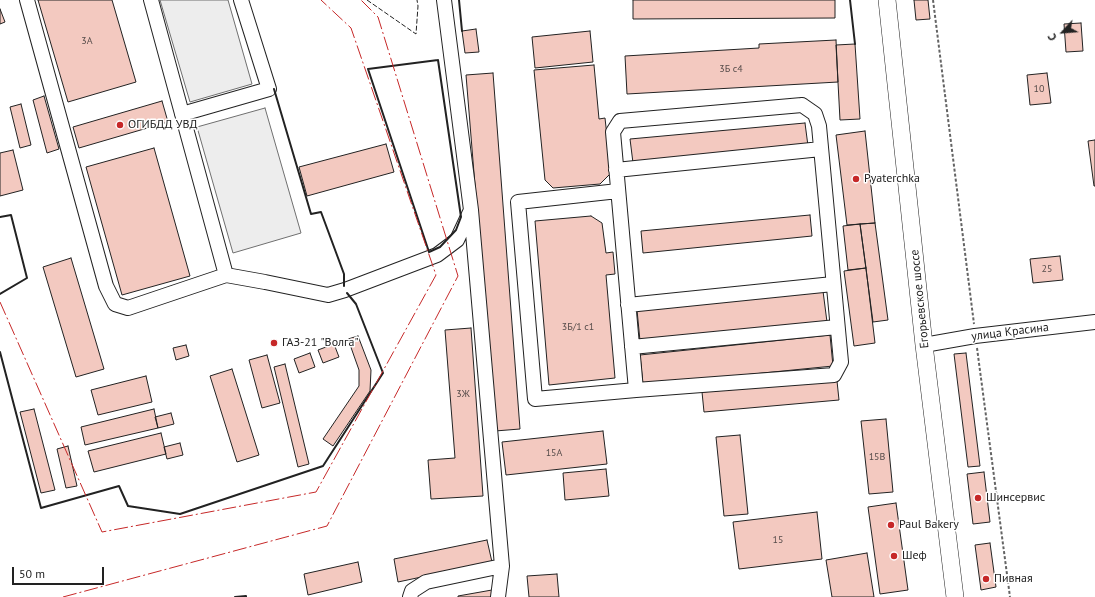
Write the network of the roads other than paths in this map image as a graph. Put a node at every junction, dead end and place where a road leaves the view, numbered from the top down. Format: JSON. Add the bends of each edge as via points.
{"nodes":[{"id":1,"x":27,"y":0,"type":"edge"},
{"id":2,"x":151,"y":0,"type":"edge"},
{"id":3,"x":241,"y":0,"type":"edge"},
{"id":4,"x":444,"y":0,"type":"edge"},
{"id":5,"x":887,"y":0,"type":"edge"},
{"id":6,"x":182,"y":114,"type":"junction"},
{"id":7,"x":821,"y":149,"type":"junction"},
{"id":8,"x":616,"y":170,"type":"junction"},
{"id":9,"x":618,"y":192,"type":"junction"},
{"id":10,"x":471,"y":210,"type":"junction"},
{"id":11,"x":226,"y":275,"type":"junction"},
{"id":12,"x":834,"y":284,"type":"junction"},
{"id":13,"x":628,"y":304,"type":"junction"},
{"id":14,"x":1095,"y":322,"type":"edge"},
{"id":15,"x":837,"y":327,"type":"junction"},
{"id":16,"x":924,"y":345,"type":"junction"},
{"id":17,"x":632,"y":347,"type":"junction"},
{"id":18,"x":636,"y":390,"type":"junction"},
{"id":19,"x":502,"y":566,"type":"junction"},
{"id":20,"x":410,"y":597,"type":"edge"},
{"id":21,"x":498,"y":597,"type":"edge"},
{"id":22,"x":955,"y":597,"type":"edge"}],
"edges":[{"from":1,"to":11,"type":"lane","via":[[106,286],[115,304],[128,308]]},
{"from":2,"to":6,"type":"lane"},
{"from":3,"to":6,"type":"lane","via":[[269,89]]},
{"from":4,"to":10,"type":"lane","via":[[462,183]]},
{"from":5,"to":16,"type":"main road","name":"Егорьевское шоссе"},
{"from":6,"to":11,"type":"lane"},
{"from":7,"to":8,"type":"lane"},
{"from":7,"to":8,"type":"lane","via":[[815,114],[802,105],[620,121],[613,132]]},
{"from":7,"to":12,"type":"lane"},
{"from":8,"to":9,"type":"lane"},
{"from":9,"to":13,"type":"lane"},
{"from":9,"to":18,"type":"lane","via":[[518,202],[535,399]]},
{"from":10,"to":11,"type":"lane","via":[[457,240],[437,255],[328,295]]},
{"from":10,"to":19,"type":"lane"},
{"from":12,"to":13,"type":"lane"},
{"from":12,"to":15,"type":"lane"},
{"from":13,"to":17,"type":"lane"},
{"from":14,"to":16,"type":"lane","name":"улица Красина","via":[[975,336]]},
{"from":15,"to":17,"type":"lane"},
{"from":15,"to":18,"type":"lane","via":[[840,362],[834,375]]},
{"from":16,"to":22,"type":"main road","name":"Егорьевское шоссе"},
{"from":17,"to":18,"type":"lane"},
{"from":19,"to":20,"type":"lane","via":[[426,582],[412,591]]},
{"from":19,"to":21,"type":"lane"}]}
